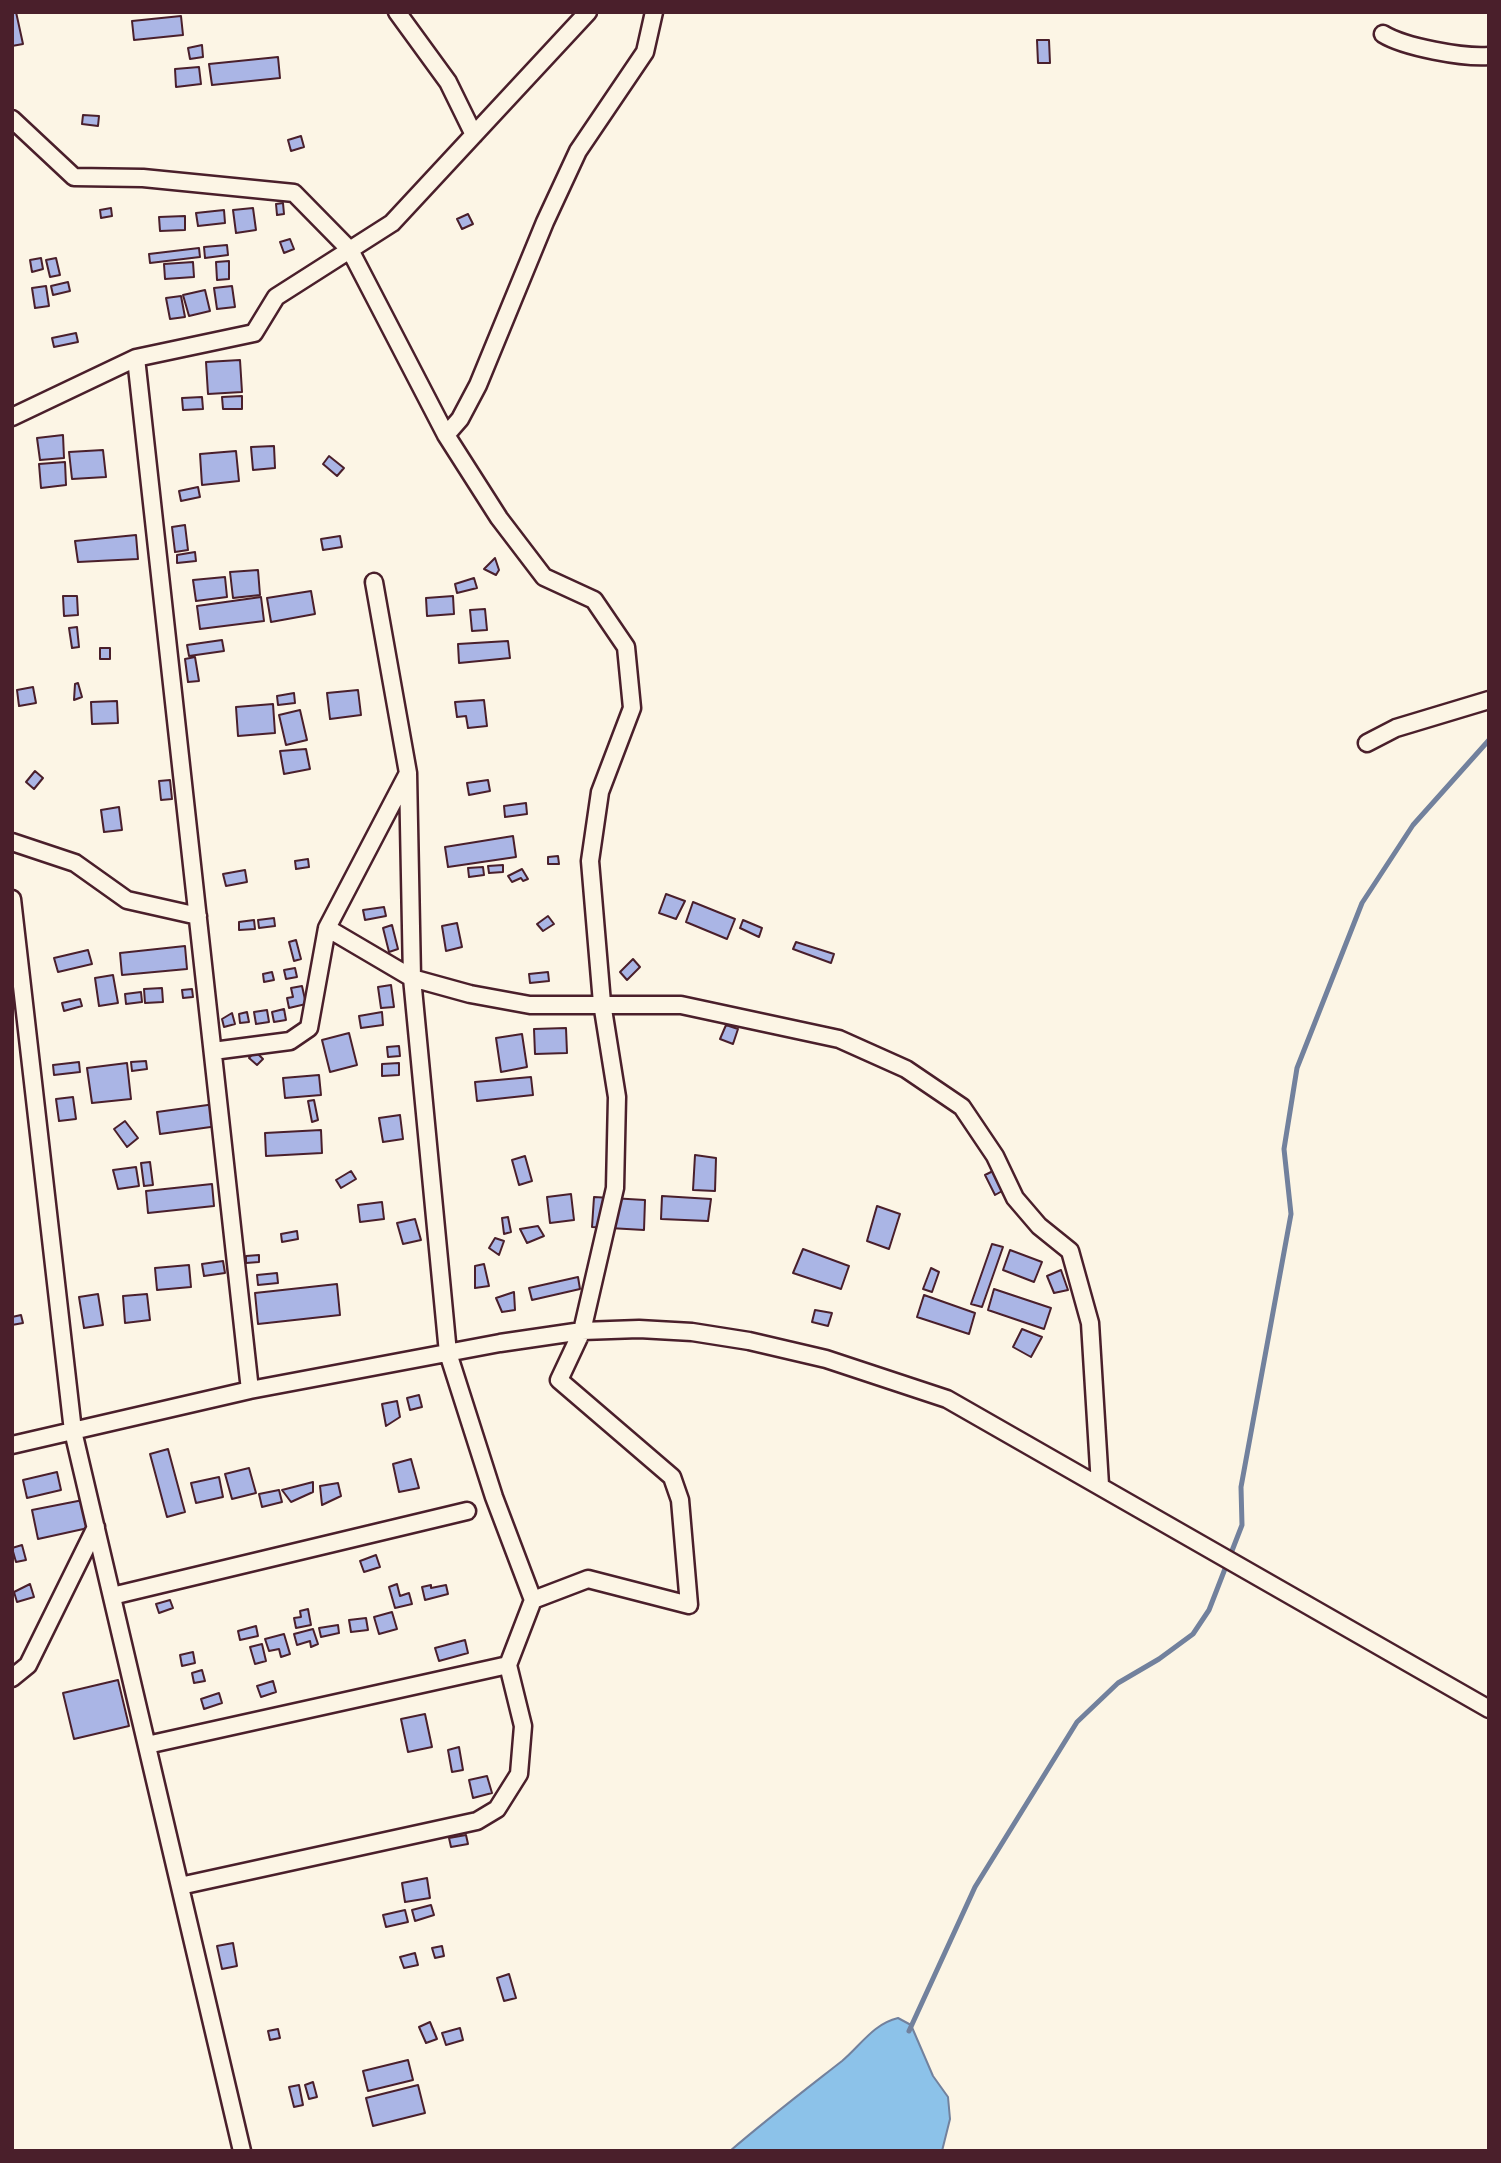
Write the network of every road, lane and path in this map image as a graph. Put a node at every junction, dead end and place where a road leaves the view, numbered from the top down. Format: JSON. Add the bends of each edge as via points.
{"nodes":[{"id":1,"x":397,"y":12,"type":"edge"},
{"id":2,"x":588,"y":12,"type":"edge"},
{"id":3,"x":654,"y":12,"type":"edge"},
{"id":4,"x":1382,"y":34,"type":"dead end"},
{"id":5,"x":1489,"y":56,"type":"edge"},
{"id":6,"x":12,"y":118,"type":"edge"},
{"id":7,"x":474,"y":135,"type":"junction"},
{"id":8,"x":351,"y":250,"type":"junction"},
{"id":9,"x":136,"y":358,"type":"junction"},
{"id":10,"x":12,"y":417,"type":"edge"},
{"id":11,"x":446,"y":435,"type":"junction"},
{"id":12,"x":374,"y":582,"type":"dead end"},
{"id":13,"x":1489,"y":700,"type":"edge"},
{"id":14,"x":1367,"y":743,"type":"dead end"},
{"id":15,"x":408,"y":773,"type":"junction"},
{"id":16,"x":12,"y":842,"type":"edge"},
{"id":17,"x":12,"y":899,"type":"edge"},
{"id":18,"x":198,"y":916,"type":"junction"},
{"id":19,"x":327,"y":928,"type":"junction"},
{"id":20,"x":412,"y":978,"type":"junction"},
{"id":21,"x":602,"y":1003,"type":"junction"},
{"id":22,"x":213,"y":1051,"type":"junction"},
{"id":23,"x":582,"y":1331,"type":"junction"},
{"id":24,"x":448,"y":1353,"type":"junction"},
{"id":25,"x":250,"y":1391,"type":"junction"},
{"id":26,"x":73,"y":1431,"type":"junction"},
{"id":27,"x":12,"y":1445,"type":"edge"},
{"id":28,"x":1100,"y":1485,"type":"junction"},
{"id":29,"x":467,"y":1511,"type":"dead end"},
{"id":30,"x":96,"y":1527,"type":"junction"},
{"id":31,"x":112,"y":1596,"type":"junction"},
{"id":32,"x":533,"y":1600,"type":"junction"},
{"id":33,"x":508,"y":1665,"type":"junction"},
{"id":34,"x":12,"y":1678,"type":"edge"},
{"id":35,"x":1489,"y":1709,"type":"edge"},
{"id":36,"x":147,"y":1745,"type":"junction"},
{"id":37,"x":180,"y":1886,"type":"junction"},
{"id":38,"x":242,"y":2151,"type":"edge"}],
"edges":[{"from":1,"to":7,"type":"street","via":[[448,82]]},
{"from":2,"to":7,"type":"street"},
{"from":3,"to":11,"type":"street","via":[[645,52],[578,150],[478,385]]},
{"from":4,"to":5,"type":"street","via":[[1398,44]]},
{"from":6,"to":8,"type":"street","via":[[74,177],[143,178],[294,193]]},
{"from":7,"to":8,"type":"street","via":[[392,223]]},
{"from":8,"to":9,"type":"street","via":[[276,297],[254,333]]},
{"from":8,"to":11,"type":"street"},
{"from":9,"to":10,"type":"street"},
{"from":9,"to":18,"type":"street"},
{"from":11,"to":21,"type":"street","via":[[499,518],[544,577],[594,600],[626,647],[632,708],[600,792],[590,861]]},
{"from":12,"to":15,"type":"street"},
{"from":13,"to":14,"type":"street","via":[[1396,728]]},
{"from":15,"to":19,"type":"street"},
{"from":15,"to":20,"type":"street"},
{"from":16,"to":18,"type":"street","via":[[75,863],[127,900]]},
{"from":17,"to":26,"type":"street"},
{"from":18,"to":22,"type":"street"},
{"from":19,"to":20,"type":"street"},
{"from":19,"to":22,"type":"street","via":[[309,1028],[290,1041]]},
{"from":20,"to":21,"type":"street","via":[[530,1005]]},
{"from":20,"to":24,"type":"street"},
{"from":21,"to":23,"type":"street","via":[[617,1097],[615,1188]]},
{"from":21,"to":28,"type":"street","via":[[681,1005],[839,1040],[906,1069],[962,1107],[995,1156],[1015,1198],[1039,1226],[1070,1251],[1090,1323]]},
{"from":22,"to":25,"type":"street"},
{"from":23,"to":24,"type":"street"},
{"from":23,"to":28,"type":"street","via":[[692,1332],[826,1359],[947,1399]]},
{"from":23,"to":32,"type":"street","via":[[559,1380],[672,1477],[680,1500],[689,1605],[588,1579]]},
{"from":24,"to":25,"type":"street"},
{"from":24,"to":32,"type":"street"},
{"from":25,"to":26,"type":"street"},
{"from":26,"to":27,"type":"street"},
{"from":26,"to":30,"type":"street"},
{"from":28,"to":35,"type":"street"},
{"from":29,"to":31,"type":"street"},
{"from":30,"to":31,"type":"street"},
{"from":30,"to":34,"type":"street","via":[[28,1665]]},
{"from":31,"to":36,"type":"street"},
{"from":32,"to":33,"type":"street"},
{"from":33,"to":36,"type":"street"},
{"from":33,"to":37,"type":"street","via":[[523,1726],[519,1774],[497,1809],[477,1821]]},
{"from":36,"to":37,"type":"street"},
{"from":37,"to":38,"type":"street"}]}
